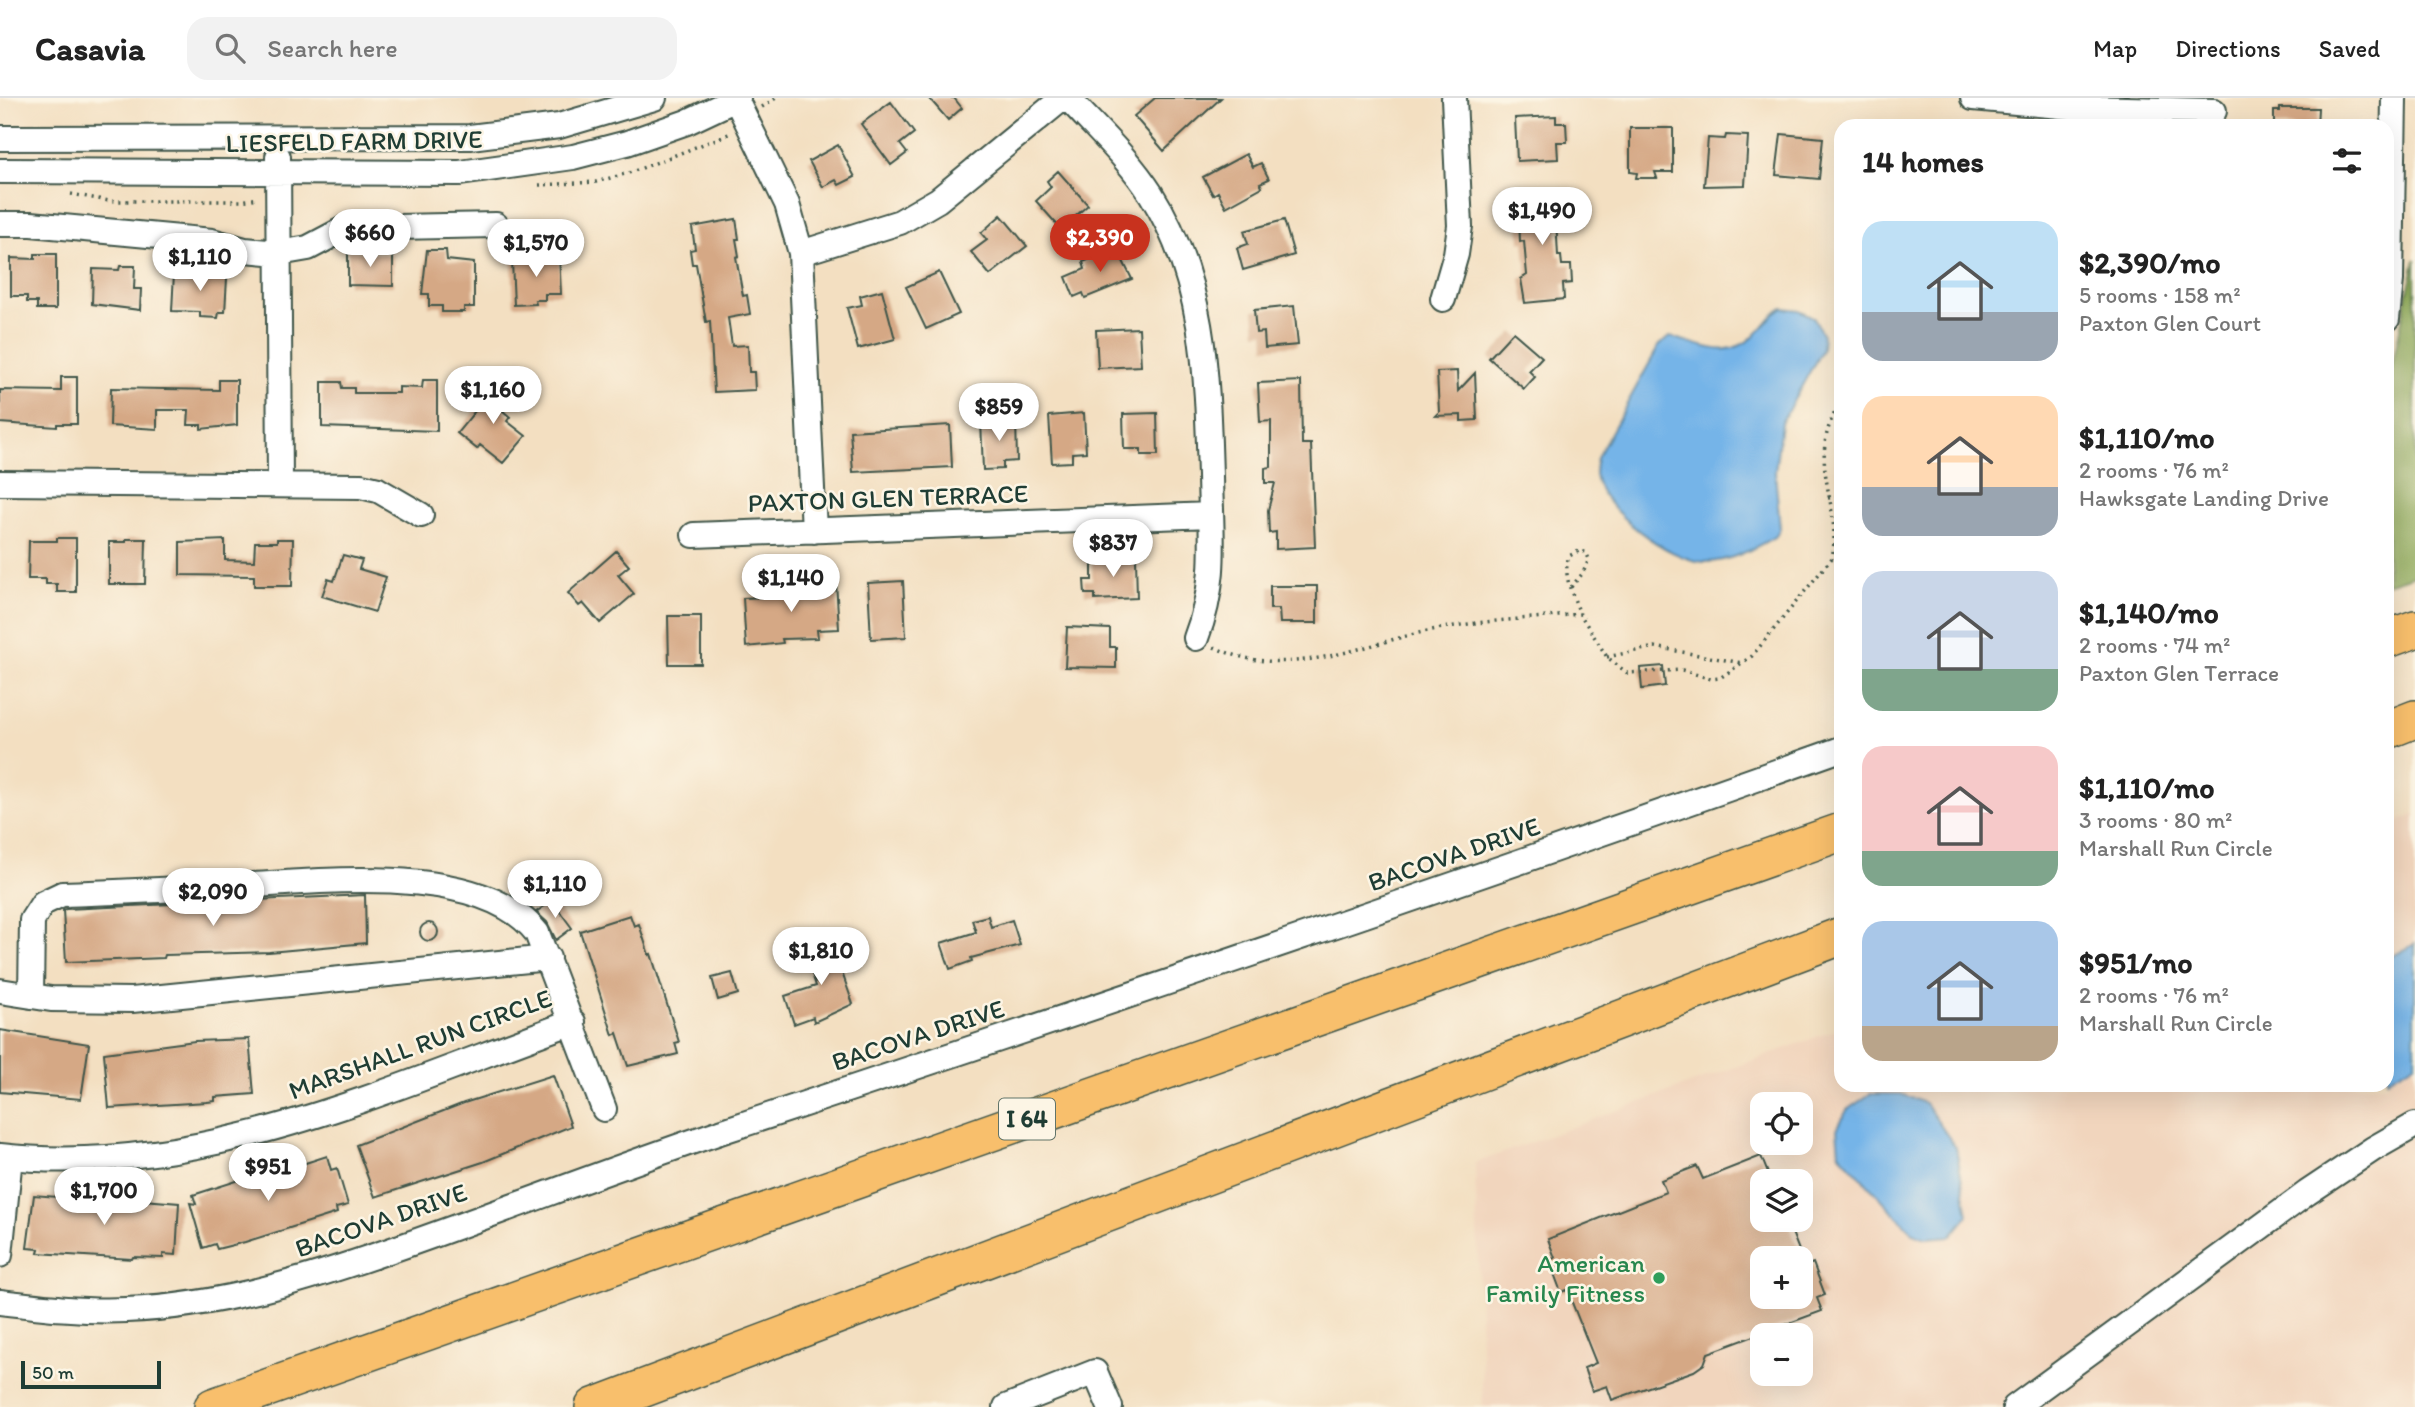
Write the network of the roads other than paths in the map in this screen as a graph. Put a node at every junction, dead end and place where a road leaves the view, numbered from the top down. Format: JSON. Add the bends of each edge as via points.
{"nodes":[{"id":1,"x":654,"y":98,"type":"edge"},
{"id":2,"x":1063,"y":98,"type":"edge"},
{"id":3,"x":1068,"y":98,"type":"edge"},
{"id":4,"x":1454,"y":98,"type":"edge"},
{"id":5,"x":1973,"y":98,"type":"edge"},
{"id":6,"x":2394,"y":98,"type":"edge"},
{"id":7,"x":737,"y":99,"type":"edge"},
{"id":8,"x":2214,"y":112,"type":"edge"},
{"id":9,"x":2393,"y":119,"type":"edge"},
{"id":10,"x":0,"y":138,"type":"edge"},
{"id":11,"x":278,"y":139,"type":"junction"},
{"id":12,"x":0,"y":171,"type":"edge"},
{"id":13,"x":279,"y":172,"type":"junction"},
{"id":14,"x":0,"y":224,"type":"edge"},
{"id":15,"x":496,"y":225,"type":"dead end"},
{"id":16,"x":279,"y":253,"type":"junction"},
{"id":17,"x":801,"y":253,"type":"junction"},
{"id":18,"x":1443,"y":299,"type":"dead end"},
{"id":19,"x":0,"y":484,"type":"edge"},
{"id":20,"x":280,"y":484,"type":"junction"},
{"id":21,"x":421,"y":515,"type":"dead end"},
{"id":22,"x":1211,"y":515,"type":"junction"},
{"id":23,"x":814,"y":531,"type":"junction"},
{"id":24,"x":694,"y":535,"type":"dead end"},
{"id":25,"x":2415,"y":629,"type":"edge"},
{"id":26,"x":2394,"y":636,"type":"edge"},
{"id":27,"x":1196,"y":638,"type":"road end"},
{"id":28,"x":2415,"y":719,"type":"edge"},
{"id":29,"x":2394,"y":727,"type":"edge"},
{"id":30,"x":1834,"y":751,"type":"edge"},
{"id":31,"x":1834,"y":834,"type":"edge"},
{"id":32,"x":1834,"y":939,"type":"edge"},
{"id":33,"x":548,"y":958,"type":"junction"},
{"id":34,"x":0,"y":991,"type":"edge"},
{"id":35,"x":31,"y":996,"type":"junction"},
{"id":36,"x":573,"y":1022,"type":"junction"},
{"id":37,"x":604,"y":1109,"type":"dead end"},
{"id":38,"x":2415,"y":1125,"type":"edge"},
{"id":39,"x":5,"y":1156,"type":"edge"},
{"id":40,"x":3,"y":1206,"type":"edge"},
{"id":41,"x":0,"y":1255,"type":"edge"},
{"id":42,"x":0,"y":1302,"type":"edge"},
{"id":43,"x":214,"y":1407,"type":"edge"},
{"id":44,"x":594,"y":1407,"type":"edge"},
{"id":45,"x":1006,"y":1407,"type":"edge"},
{"id":46,"x":1110,"y":1407,"type":"edge"},
{"id":47,"x":2015,"y":1407,"type":"edge"}],
"edges":[{"from":1,"to":11,"type":"street","name":"LIESFELD FARM DRIVE","via":[[517,133],[428,139]]},
{"from":2,"to":17,"type":"street","via":[[938,200],[900,222]]},
{"from":3,"to":22,"type":"street","via":[[1151,193],[1191,282],[1207,375]]},
{"from":4,"to":18,"type":"street","via":[[1460,226]]},
{"from":5,"to":8,"type":"street","via":[[2082,108]]},
{"from":6,"to":9,"type":"street"},
{"from":7,"to":13,"type":"street","name":"LIESFELD FARM DRIVE","via":[[627,143],[520,166],[460,173]]},
{"from":7,"to":17,"type":"street","via":[[787,204]]},
{"from":10,"to":11,"type":"street","name":"LIESFELD FARM DRIVE"},
{"from":11,"to":13,"type":"street"},
{"from":12,"to":13,"type":"street","name":"LIESFELD FARM DRIVE"},
{"from":13,"to":16,"type":"street"},
{"from":14,"to":16,"type":"street","via":[[212,241]]},
{"from":15,"to":16,"type":"street","via":[[346,228],[308,248]]},
{"from":16,"to":20,"type":"street"},
{"from":17,"to":23,"type":"street"},
{"from":19,"to":20,"type":"street"},
{"from":20,"to":21,"type":"street","via":[[361,486],[378,490]]},
{"from":22,"to":23,"type":"street","name":"PAXTON GLEN TERRACE"},
{"from":22,"to":27,"type":"street","via":[[1213,585]]},
{"from":23,"to":24,"type":"street","name":"PAXTON GLEN TERRACE"},
{"from":25,"to":26,"type":"highway"},
{"from":28,"to":29,"type":"highway"},
{"from":30,"to":42,"type":"street","name":"BACOVA DRIVE","via":[[1257,954],[693,1141],[387,1252],[279,1285],[191,1304],[126,1310]]},
{"from":31,"to":43,"type":"highway","number":"I 64"},
{"from":32,"to":44,"type":"highway"},
{"from":33,"to":35,"type":"street","name":"MARSHALL RUN CIRCLE","via":[[132,1000]]},
{"from":33,"to":35,"type":"street","via":[[537,933],[509,906],[404,881],[381,878],[62,894],[43,903],[32,920]]},
{"from":33,"to":36,"type":"street","name":"MARSHALL RUN CIRCLE"},
{"from":34,"to":35,"type":"street","name":"MARSHALL RUN CIRCLE"},
{"from":36,"to":37,"type":"street"},
{"from":36,"to":39,"type":"street","name":"MARSHALL RUN CIRCLE","via":[[249,1136],[153,1156]]},
{"from":38,"to":47,"type":"street","via":[[2307,1193]]},
{"from":39,"to":40,"type":"street","name":"MARSHALL RUN CIRCLE"},
{"from":40,"to":41,"type":"street","name":"MARSHALL RUN CIRCLE"},
{"from":45,"to":46,"type":"street","via":[[1095,1372]]}]}
